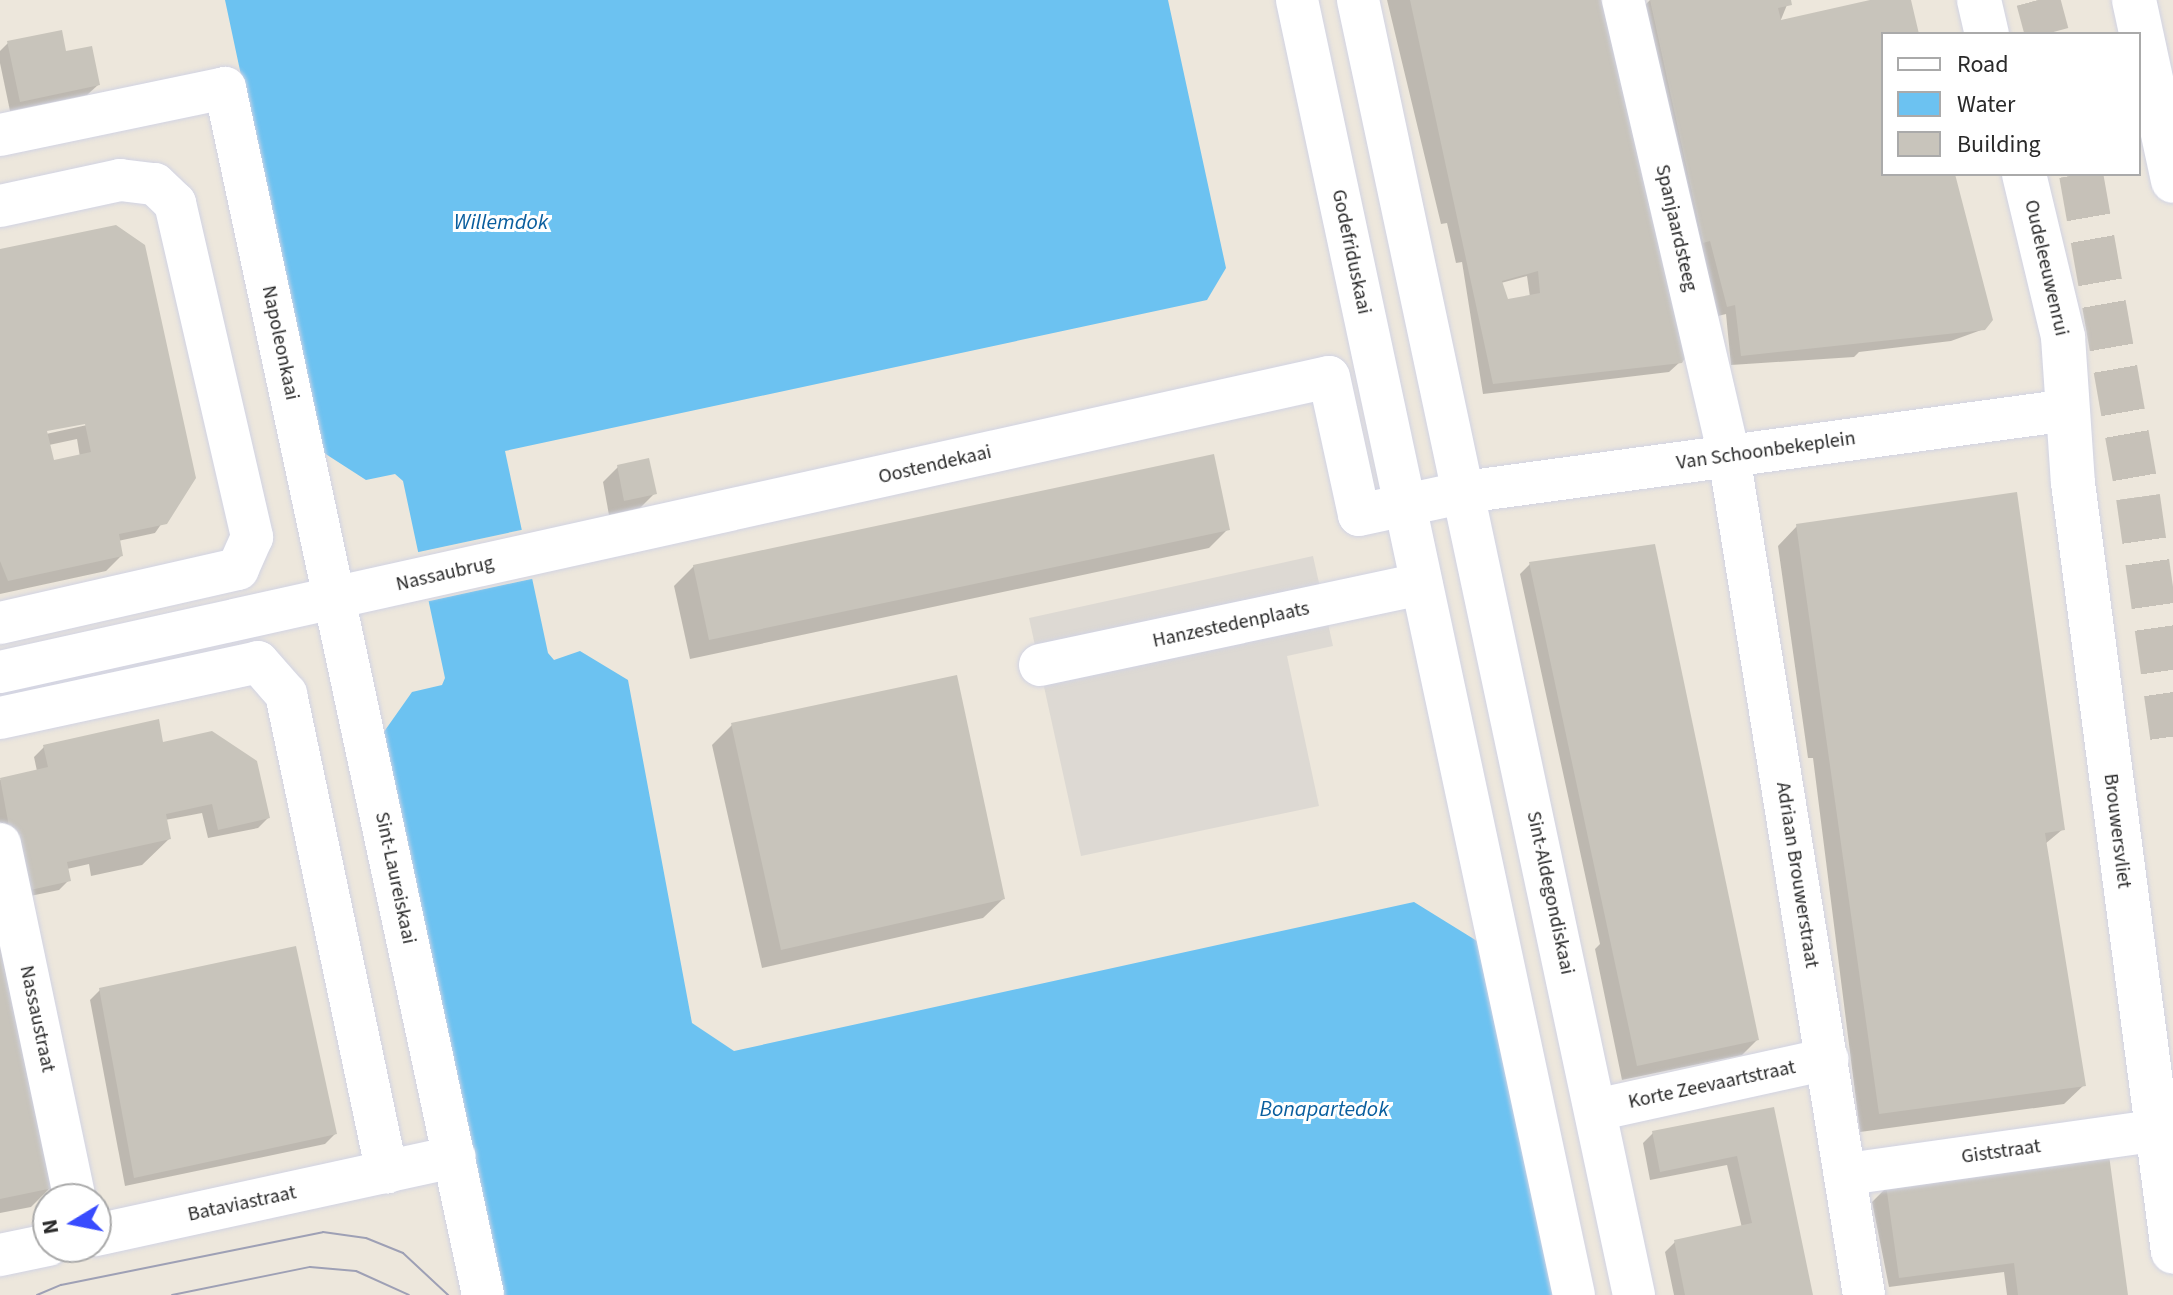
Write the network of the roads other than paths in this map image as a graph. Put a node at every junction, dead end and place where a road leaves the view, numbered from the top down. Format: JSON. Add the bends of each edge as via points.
{"nodes":[{"id":1,"x":1297,"y":0,"type":"edge"},
{"id":2,"x":1358,"y":0,"type":"edge"},
{"id":3,"x":1623,"y":0,"type":"edge"},
{"id":4,"x":1979,"y":0,"type":"edge"},
{"id":5,"x":2134,"y":0,"type":"edge"},
{"id":6,"x":1987,"y":32,"type":"edge"},
{"id":7,"x":2159,"y":43,"type":"edge"},
{"id":8,"x":0,"y":135,"type":"edge"},
{"id":9,"x":2024,"y":176,"type":"edge"},
{"id":10,"x":2173,"y":181,"type":"edge"},
{"id":11,"x":0,"y":206,"type":"edge"},
{"id":12,"x":2068,"y":410,"type":"junction"},
{"id":13,"x":1729,"y":456,"type":"junction"},
{"id":14,"x":1465,"y":492,"type":"junction"},
{"id":15,"x":1405,"y":505,"type":"junction"},
{"id":16,"x":641,"y":530,"type":"joint"},
{"id":17,"x":1421,"y":584,"type":"junction"},
{"id":18,"x":334,"y":599,"type":"junction"},
{"id":19,"x":0,"y":623,"type":"edge"},
{"id":20,"x":1040,"y":665,"type":"dead end"},
{"id":21,"x":0,"y":672,"type":"edge"},
{"id":22,"x":0,"y":718,"type":"edge"},
{"id":23,"x":0,"y":844,"type":"edge"},
{"id":24,"x":1827,"y":1059,"type":"junction"},
{"id":25,"x":1596,"y":1110,"type":"junction"},
{"id":26,"x":2164,"y":1129,"type":"edge"},
{"id":27,"x":455,"y":1157,"type":"junction"},
{"id":28,"x":387,"y":1172,"type":"junction"},
{"id":29,"x":1847,"y":1174,"type":"junction"},
{"id":30,"x":72,"y":1183,"type":"edge"},
{"id":31,"x":112,"y":1232,"type":"edge"},
{"id":32,"x":32,"y":1248,"type":"edge"},
{"id":33,"x":2173,"y":1252,"type":"edge"},
{"id":34,"x":0,"y":1255,"type":"edge"},
{"id":35,"x":483,"y":1295,"type":"edge"},
{"id":36,"x":1574,"y":1295,"type":"edge"},
{"id":37,"x":1634,"y":1295,"type":"edge"},
{"id":38,"x":1864,"y":1295,"type":"edge"}],
"edges":[{"from":1,"to":15,"type":"street","name":"Godefriduskaai"},
{"from":2,"to":14,"type":"street"},
{"from":3,"to":13,"type":"street","name":"Spanjaardsteeg"},
{"from":4,"to":6,"type":"street"},
{"from":5,"to":7,"type":"street"},
{"from":7,"to":10,"type":"street"},
{"from":8,"to":18,"type":"street","name":"Napoleonkaai","via":[[225,88]]},
{"from":9,"to":12,"type":"street","name":"Oudeleeuwenrui","via":[[2063,337]]},
{"from":11,"to":19,"type":"street","via":[[120,180],[155,184],[182,217],[252,537],[238,569]]},
{"from":12,"to":13,"type":"street","name":"Van Schoonbekeplein"},
{"from":12,"to":26,"type":"street","name":"Brouwersvliet"},
{"from":13,"to":14,"type":"street","name":"Van Schoonbekeplein"},
{"from":13,"to":24,"type":"street","name":"Adriaan Brouwerstraat"},
{"from":14,"to":15,"type":"street"},
{"from":14,"to":25,"type":"street","name":"Sint-Aldegondiskaai"},
{"from":15,"to":16,"type":"street","name":"Oostendekaai","via":[[1359,515],[1329,377]]},
{"from":15,"to":17,"type":"street"},
{"from":16,"to":18,"type":"street","name":"Nassaubrug"},
{"from":17,"to":20,"type":"street","name":"Hanzestedenplaats"},
{"from":17,"to":36,"type":"street"},
{"from":18,"to":21,"type":"street","name":"Nassaubrug"},
{"from":18,"to":27,"type":"street","name":"Sint-Laureiskaai"},
{"from":22,"to":28,"type":"street","via":[[258,662],[286,694]]},
{"from":23,"to":30,"type":"street","name":"Nassaustraat"},
{"from":24,"to":25,"type":"street","name":"Korte Zeevaartstraat"},
{"from":24,"to":29,"type":"street","name":"Adriaan Brouwerstraat"},
{"from":25,"to":37,"type":"street","name":"Sint-Aldegondiskaai"},
{"from":26,"to":29,"type":"street","name":"Giststraat"},
{"from":26,"to":33,"type":"street","name":"Brouwersvliet"},
{"from":27,"to":28,"type":"street"},
{"from":27,"to":35,"type":"street","name":"Sint-Laureiskaai"},
{"from":28,"to":31,"type":"street","name":"Bataviastraat"},
{"from":29,"to":38,"type":"street","name":"Adriaan Brouwerstraat"},
{"from":32,"to":34,"type":"street"}]}
